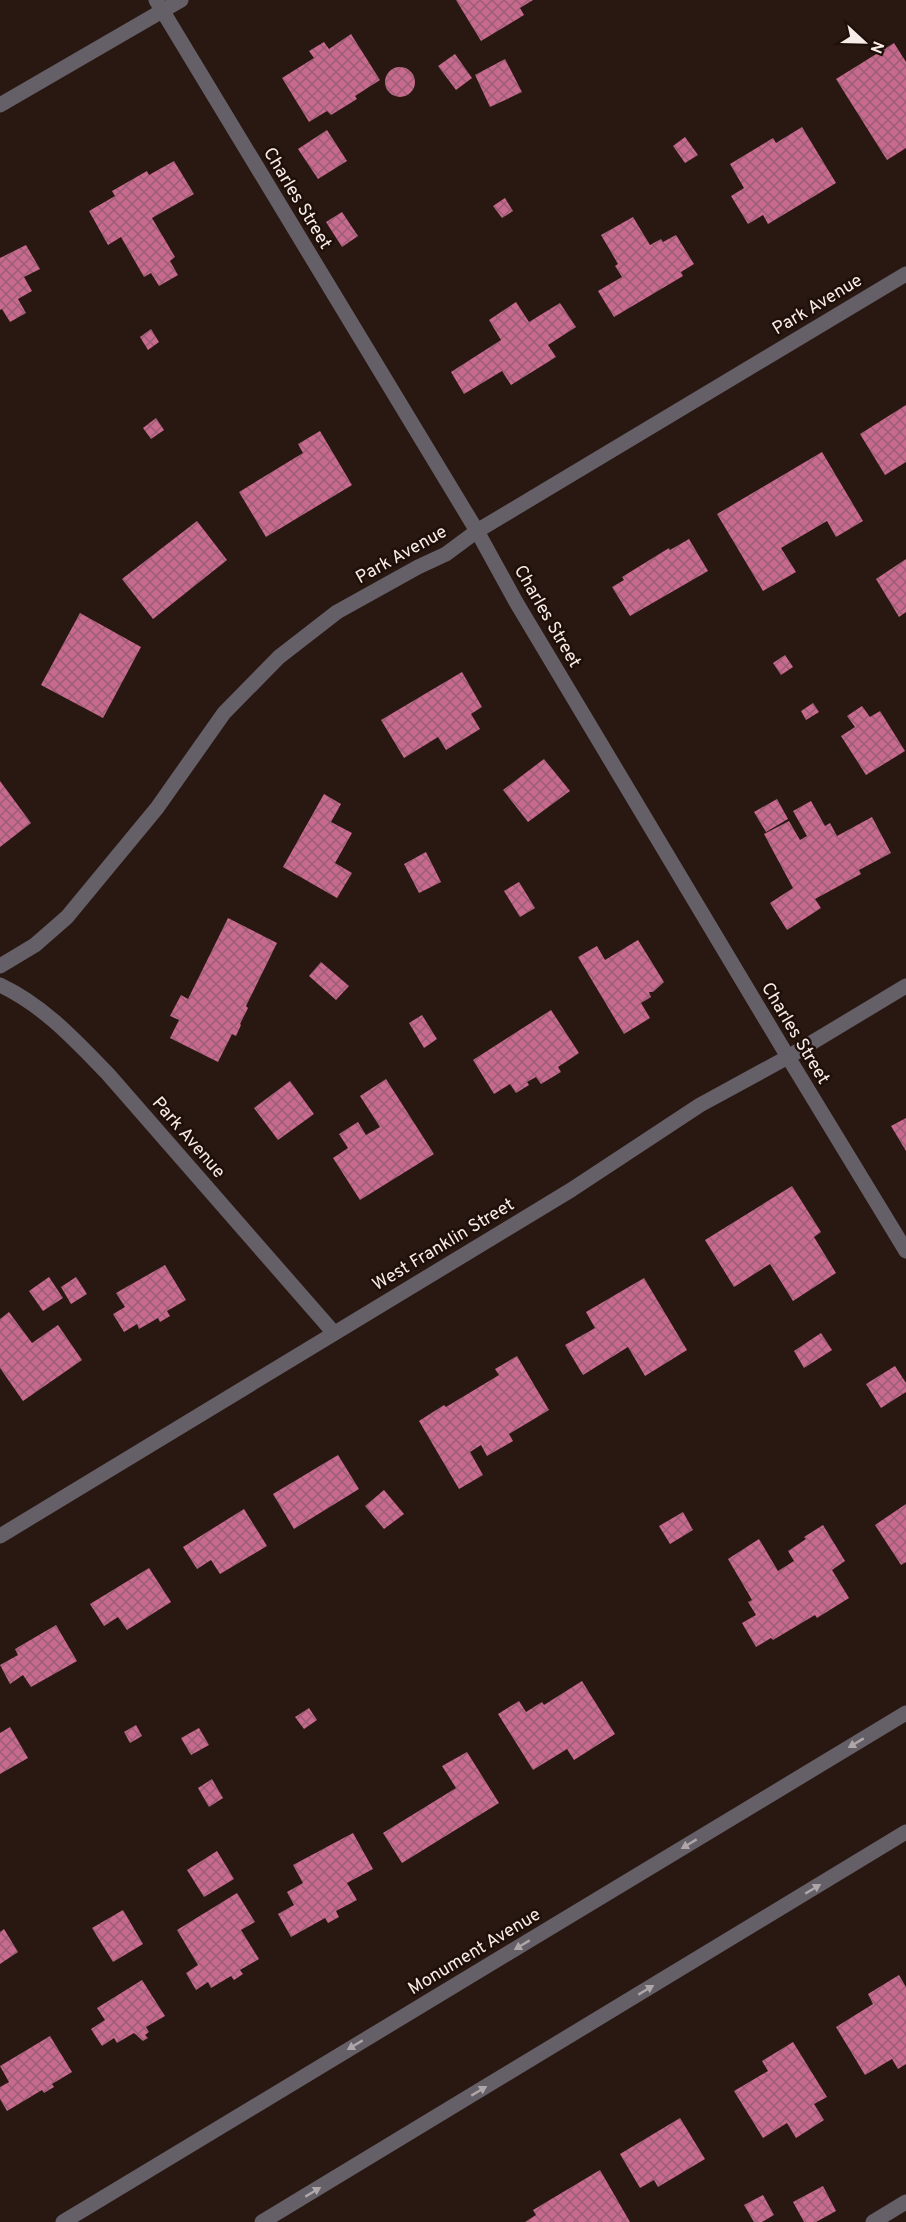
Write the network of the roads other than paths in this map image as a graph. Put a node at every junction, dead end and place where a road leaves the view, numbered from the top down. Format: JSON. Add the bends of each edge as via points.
{"nodes":[{"id":1,"x":181,"y":0,"type":"edge"},
{"id":2,"x":159,"y":5,"type":"edge"},
{"id":3,"x":0,"y":105,"type":"edge"},
{"id":4,"x":906,"y":274,"type":"edge"},
{"id":5,"x":477,"y":531,"type":"junction"},
{"id":6,"x":0,"y":966,"type":"edge"},
{"id":7,"x":0,"y":985,"type":"edge"},
{"id":8,"x":906,"y":986,"type":"edge"},
{"id":9,"x":788,"y":1057,"type":"junction"},
{"id":10,"x":906,"y":1251,"type":"edge"},
{"id":11,"x":333,"y":1333,"type":"junction"},
{"id":12,"x":0,"y":1536,"type":"edge"},
{"id":13,"x":906,"y":1713,"type":"edge"},
{"id":14,"x":906,"y":1832,"type":"edge"},
{"id":15,"x":906,"y":2202,"type":"edge"},
{"id":16,"x":63,"y":2222,"type":"edge"},
{"id":17,"x":262,"y":2222,"type":"edge"},
{"id":18,"x":873,"y":2222,"type":"edge"}],
"edges":[{"from":1,"to":2,"type":"street"},
{"from":2,"to":3,"type":"street"},
{"from":2,"to":5,"type":"street","name":"Charles Street"},
{"from":4,"to":5,"type":"street","name":"Park Avenue"},
{"from":5,"to":6,"type":"street","name":"Park Avenue","via":[[446,554],[337,612],[279,657],[224,713],[157,808],[67,917],[35,945]]},
{"from":5,"to":9,"type":"street","name":"Charles Street"},
{"from":7,"to":11,"type":"street","name":"Park Avenue","via":[[36,1005],[108,1074]]},
{"from":8,"to":9,"type":"street","name":"West Franklin Street"},
{"from":9,"to":10,"type":"street","name":"Charles Street"},
{"from":9,"to":11,"type":"street","name":"West Franklin Street","via":[[700,1105],[570,1190]]},
{"from":11,"to":12,"type":"street","name":"West Franklin Street"},
{"from":13,"to":16,"type":"street","name":"Monument Avenue","one_way":true},
{"from":17,"to":14,"type":"street","one_way":true},
{"from":15,"to":18,"type":"street"}]}
